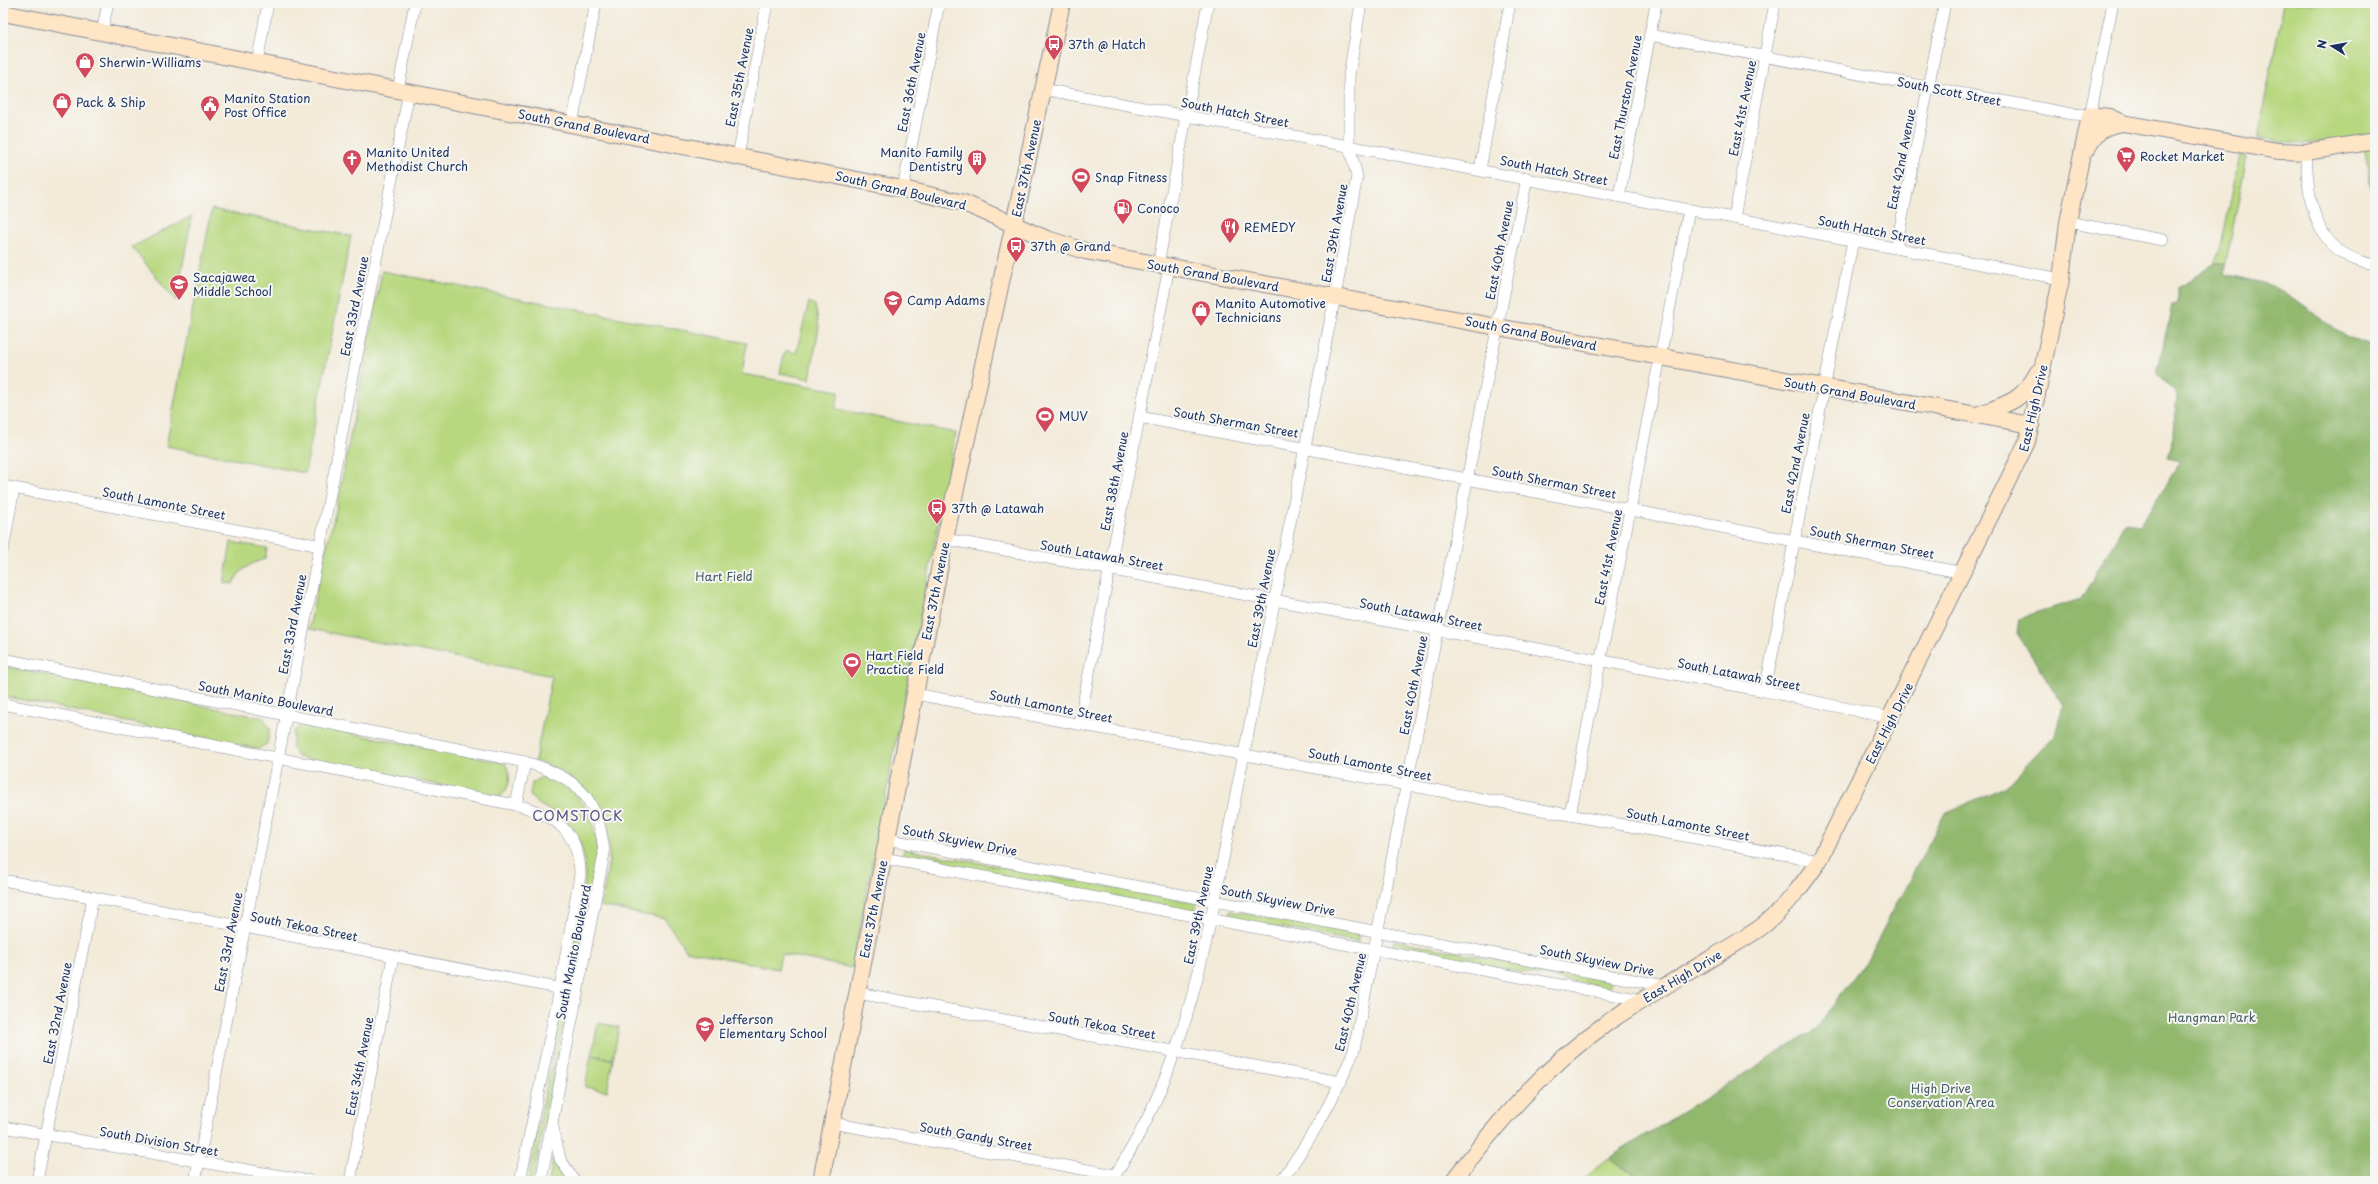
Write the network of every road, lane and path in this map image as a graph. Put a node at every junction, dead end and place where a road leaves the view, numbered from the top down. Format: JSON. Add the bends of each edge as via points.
{"nodes":[{"id":1,"x":108,"y":3,"type":"edge"},
{"id":2,"x":268,"y":3,"type":"edge"},
{"id":3,"x":415,"y":3,"type":"edge"},
{"id":4,"x":596,"y":3,"type":"edge"},
{"id":5,"x":767,"y":3,"type":"edge"},
{"id":6,"x":939,"y":3,"type":"edge"},
{"id":7,"x":1062,"y":3,"type":"edge"},
{"id":8,"x":1208,"y":3,"type":"edge"},
{"id":9,"x":1361,"y":3,"type":"edge"},
{"id":10,"x":1510,"y":3,"type":"edge"},
{"id":11,"x":1656,"y":3,"type":"edge"},
{"id":12,"x":1775,"y":3,"type":"edge"},
{"id":13,"x":1944,"y":3,"type":"edge"},
{"id":14,"x":2113,"y":3,"type":"edge"},
{"id":15,"x":3,"y":13,"type":"edge"},
{"id":16,"x":102,"y":32,"type":"junction"},
{"id":17,"x":1650,"y":35,"type":"junction"},
{"id":18,"x":1765,"y":57,"type":"junction"},
{"id":19,"x":257,"y":63,"type":"junction"},
{"id":20,"x":1928,"y":87,"type":"junction"},
{"id":21,"x":1042,"y":89,"type":"junction"},
{"id":22,"x":404,"y":91,"type":"junction"},
{"id":23,"x":2090,"y":115,"type":"junction"},
{"id":24,"x":1186,"y":116,"type":"junction"},
{"id":25,"x":2123,"y":123,"type":"junction"},
{"id":26,"x":572,"y":124,"type":"junction"},
{"id":27,"x":2375,"y":141,"type":"edge"},
{"id":28,"x":1349,"y":146,"type":"junction"},
{"id":29,"x":2306,"y":152,"type":"junction"},
{"id":30,"x":738,"y":156,"type":"junction"},
{"id":31,"x":2081,"y":158,"type":"junction"},
{"id":32,"x":1480,"y":170,"type":"junction"},
{"id":33,"x":1527,"y":178,"type":"junction"},
{"id":34,"x":903,"y":189,"type":"junction"},
{"id":35,"x":1620,"y":196,"type":"junction"},
{"id":36,"x":1689,"y":210,"type":"junction"},
{"id":37,"x":1734,"y":218,"type":"junction"},
{"id":38,"x":2068,"y":222,"type":"junction"},
{"id":39,"x":1014,"y":224,"type":"junction"},
{"id":40,"x":1853,"y":240,"type":"junction"},
{"id":41,"x":2163,"y":240,"type":"dead end"},
{"id":42,"x":1896,"y":248,"type":"junction"},
{"id":43,"x":2375,"y":265,"type":"edge"},
{"id":44,"x":1163,"y":266,"type":"junction"},
{"id":45,"x":2060,"y":280,"type":"junction"},
{"id":46,"x":1336,"y":297,"type":"junction"},
{"id":47,"x":1497,"y":327,"type":"junction"},
{"id":48,"x":1660,"y":358,"type":"junction"},
{"id":49,"x":2044,"y":362,"type":"junction"},
{"id":50,"x":1823,"y":388,"type":"junction"},
{"id":51,"x":1976,"y":416,"type":"junction"},
{"id":52,"x":1139,"y":417,"type":"junction"},
{"id":53,"x":2031,"y":425,"type":"junction"},
{"id":54,"x":1304,"y":448,"type":"junction"},
{"id":55,"x":1466,"y":479,"type":"junction"},
{"id":56,"x":8,"y":487,"type":"edge"},
{"id":57,"x":1630,"y":510,"type":"junction"},
{"id":58,"x":945,"y":539,"type":"junction"},
{"id":59,"x":1794,"y":540,"type":"junction"},
{"id":60,"x":321,"y":546,"type":"junction"},
{"id":61,"x":3,"y":548,"type":"edge"},
{"id":62,"x":1110,"y":570,"type":"junction"},
{"id":63,"x":1964,"y":573,"type":"junction"},
{"id":64,"x":1274,"y":600,"type":"junction"},
{"id":65,"x":1437,"y":630,"type":"junction"},
{"id":66,"x":3,"y":659,"type":"edge"},
{"id":67,"x":1600,"y":661,"type":"junction"},
{"id":68,"x":1765,"y":691,"type":"junction"},
{"id":69,"x":915,"y":694,"type":"junction"},
{"id":70,"x":3,"y":704,"type":"edge"},
{"id":71,"x":287,"y":715,"type":"junction"},
{"id":72,"x":1891,"y":718,"type":"junction"},
{"id":73,"x":1079,"y":724,"type":"junction"},
{"id":74,"x":1244,"y":754,"type":"junction"},
{"id":75,"x":277,"y":758,"type":"junction"},
{"id":76,"x":525,"y":762,"type":"junction"},
{"id":77,"x":1406,"y":784,"type":"junction"},
{"id":78,"x":516,"y":805,"type":"junction"},
{"id":79,"x":1570,"y":815,"type":"junction"},
{"id":80,"x":886,"y":840,"type":"junction"},
{"id":81,"x":883,"y":858,"type":"junction"},
{"id":82,"x":1819,"y":861,"type":"junction"},
{"id":83,"x":3,"y":880,"type":"edge"},
{"id":84,"x":93,"y":897,"type":"junction"},
{"id":85,"x":1215,"y":902,"type":"junction"},
{"id":86,"x":1211,"y":919,"type":"junction"},
{"id":87,"x":244,"y":928,"type":"junction"},
{"id":88,"x":1378,"y":932,"type":"junction"},
{"id":89,"x":1375,"y":951,"type":"junction"},
{"id":90,"x":393,"y":957,"type":"junction"},
{"id":91,"x":1666,"y":986,"type":"junction"},
{"id":92,"x":560,"y":988,"type":"junction"},
{"id":93,"x":578,"y":992,"type":"junction"},
{"id":94,"x":858,"y":993,"type":"junction"},
{"id":95,"x":1642,"y":1000,"type":"junction"},
{"id":96,"x":1177,"y":1051,"type":"junction"},
{"id":97,"x":1341,"y":1082,"type":"junction"},
{"id":98,"x":552,"y":1123,"type":"junction"},
{"id":99,"x":832,"y":1123,"type":"junction"},
{"id":100,"x":3,"y":1127,"type":"edge"},
{"id":101,"x":46,"y":1134,"type":"junction"},
{"id":102,"x":198,"y":1161,"type":"junction"},
{"id":103,"x":1113,"y":1178,"type":"edge"},
{"id":104,"x":37,"y":1181,"type":"edge"},
{"id":105,"x":195,"y":1181,"type":"edge"},
{"id":106,"x":310,"y":1181,"type":"edge"},
{"id":107,"x":350,"y":1181,"type":"edge"},
{"id":108,"x":520,"y":1181,"type":"edge"},
{"id":109,"x":541,"y":1181,"type":"edge"},
{"id":110,"x":575,"y":1181,"type":"edge"},
{"id":111,"x":820,"y":1181,"type":"edge"},
{"id":112,"x":1281,"y":1181,"type":"edge"},
{"id":113,"x":1453,"y":1181,"type":"edge"}],
"edges":[{"from":1,"to":16,"type":"street"},
{"from":2,"to":19,"type":"street"},
{"from":3,"to":22,"type":"street","name":"East 33rd Avenue"},
{"from":4,"to":26,"type":"street"},
{"from":5,"to":30,"type":"street","name":"East 35th Avenue"},
{"from":6,"to":34,"type":"street","name":"East 36th Avenue"},
{"from":7,"to":21,"type":"main road","name":"East 37th Avenue"},
{"from":8,"to":24,"type":"street","name":"East 38th Avenue"},
{"from":9,"to":28,"type":"street","name":"East 39th Avenue","via":[[1349,76]]},
{"from":10,"to":32,"type":"street"},
{"from":11,"to":17,"type":"street","name":"East Thurston Avenue"},
{"from":12,"to":18,"type":"street","name":"East 41st Avenue"},
{"from":13,"to":20,"type":"street","name":"East 42nd Avenue"},
{"from":14,"to":23,"type":"street"},
{"from":15,"to":16,"type":"main road","name":"South Grand Boulevard"},
{"from":16,"to":19,"type":"main road","name":"South Grand Boulevard"},
{"from":17,"to":18,"type":"street","name":"South Scott Street"},
{"from":17,"to":35,"type":"street","name":"East Thurston Avenue"},
{"from":18,"to":20,"type":"street","name":"South Scott Street"},
{"from":18,"to":37,"type":"street","name":"East 41st Avenue"},
{"from":19,"to":22,"type":"main road","name":"South Grand Boulevard"},
{"from":20,"to":23,"type":"street","name":"South Scott Street","via":[[2072,114]]},
{"from":20,"to":42,"type":"street","name":"East 42nd Avenue"},
{"from":21,"to":24,"type":"street","name":"South Hatch Street"},
{"from":21,"to":39,"type":"main road","name":"East 37th Avenue"},
{"from":22,"to":26,"type":"main road","name":"South Grand Boulevard"},
{"from":22,"to":60,"type":"street","name":"East 33rd Avenue"},
{"from":23,"to":25,"type":"main road","name":"South Scott Street","via":[[2110,117]]},
{"from":23,"to":31,"type":"main road","name":"East High Drive"},
{"from":24,"to":28,"type":"street","name":"South Hatch Street"},
{"from":24,"to":44,"type":"street","name":"East 38th Avenue"},
{"from":25,"to":29,"type":"main road","name":"South Scott Street","via":[[2246,147]]},
{"from":25,"to":31,"type":"main road","via":[[2109,125],[2100,130]]},
{"from":26,"to":30,"type":"main road","name":"South Grand Boulevard"},
{"from":27,"to":29,"type":"main road","name":"South Scott Street"},
{"from":28,"to":32,"type":"street","name":"South Hatch Street"},
{"from":28,"to":46,"type":"street","name":"East 39th Avenue","via":[[1357,176]]},
{"from":29,"to":43,"type":"street","via":[[2308,192],[2316,220],[2324,235],[2335,248],[2352,258]]},
{"from":30,"to":34,"type":"main road","name":"South Grand Boulevard"},
{"from":31,"to":38,"type":"main road","name":"East High Drive"},
{"from":32,"to":33,"type":"street","name":"South Hatch Street"},
{"from":33,"to":35,"type":"street","name":"South Hatch Street"},
{"from":33,"to":47,"type":"street","name":"East 40th Avenue"},
{"from":34,"to":39,"type":"main road","name":"South Grand Boulevard","via":[[964,203]]},
{"from":35,"to":36,"type":"street","name":"South Hatch Street"},
{"from":36,"to":37,"type":"street","name":"South Hatch Street"},
{"from":36,"to":48,"type":"street","name":"East 41st Avenue"},
{"from":37,"to":40,"type":"street","name":"South Hatch Street"},
{"from":38,"to":41,"type":"street"},
{"from":38,"to":45,"type":"main road","name":"East High Drive"},
{"from":39,"to":44,"type":"main road","name":"South Grand Boulevard","via":[[1047,239],[1085,251]]},
{"from":39,"to":58,"type":"main road","name":"East 37th Avenue"},
{"from":40,"to":42,"type":"street","name":"South Hatch Street"},
{"from":40,"to":50,"type":"street","name":"East 42nd Avenue"},
{"from":42,"to":45,"type":"street","name":"South Hatch Street"},
{"from":44,"to":46,"type":"main road","name":"South Grand Boulevard"},
{"from":44,"to":52,"type":"street","name":"East 38th Avenue"},
{"from":45,"to":49,"type":"main road","name":"East High Drive"},
{"from":46,"to":47,"type":"main road","name":"South Grand Boulevard"},
{"from":46,"to":54,"type":"street","name":"East 39th Avenue"},
{"from":47,"to":48,"type":"main road","name":"South Grand Boulevard"},
{"from":47,"to":55,"type":"street","name":"East 40th Avenue"},
{"from":48,"to":50,"type":"main road","name":"South Grand Boulevard"},
{"from":48,"to":57,"type":"street","name":"East 41st Avenue"},
{"from":49,"to":51,"type":"main road","via":[[2031,384],[2018,399]]},
{"from":49,"to":53,"type":"main road","name":"East High Drive"},
{"from":50,"to":51,"type":"main road","name":"South Grand Boulevard"},
{"from":50,"to":59,"type":"street","name":"East 42nd Avenue"},
{"from":51,"to":53,"type":"main road","name":"South Grand Boulevard"},
{"from":52,"to":54,"type":"street","name":"South Sherman Street"},
{"from":52,"to":62,"type":"street","name":"East 38th Avenue"},
{"from":53,"to":63,"type":"main road","name":"East High Drive","via":[[2021,458]]},
{"from":54,"to":55,"type":"street","name":"South Sherman Street"},
{"from":54,"to":64,"type":"street","name":"East 39th Avenue"},
{"from":55,"to":57,"type":"street","name":"South Sherman Street"},
{"from":55,"to":65,"type":"street","name":"East 40th Avenue"},
{"from":56,"to":60,"type":"street","name":"South Lamonte Street"},
{"from":56,"to":61,"type":"street"},
{"from":57,"to":59,"type":"street","name":"South Sherman Street"},
{"from":57,"to":67,"type":"street","name":"East 41st Avenue"},
{"from":58,"to":62,"type":"street","name":"South Latawah Street"},
{"from":58,"to":69,"type":"main road","name":"East 37th Avenue"},
{"from":59,"to":63,"type":"street","name":"South Sherman Street"},
{"from":59,"to":68,"type":"street","name":"East 42nd Avenue"},
{"from":60,"to":71,"type":"street","name":"East 33rd Avenue"},
{"from":62,"to":64,"type":"street","name":"South Latawah Street"},
{"from":62,"to":73,"type":"street","name":"East 38th Avenue"},
{"from":63,"to":72,"type":"main road","name":"East High Drive"},
{"from":64,"to":65,"type":"street","name":"South Latawah Street"},
{"from":64,"to":74,"type":"street","name":"East 39th Avenue"},
{"from":65,"to":67,"type":"street","name":"South Latawah Street"},
{"from":65,"to":77,"type":"street","name":"East 40th Avenue"},
{"from":66,"to":71,"type":"street","name":"South Manito Boulevard"},
{"from":67,"to":68,"type":"street","name":"South Latawah Street"},
{"from":67,"to":79,"type":"street","name":"East 41st Avenue"},
{"from":68,"to":72,"type":"street","name":"South Latawah Street"},
{"from":69,"to":73,"type":"street","name":"South Lamonte Street"},
{"from":69,"to":80,"type":"main road","name":"East 37th Avenue"},
{"from":70,"to":75,"type":"street","name":"South Manito Boulevard"},
{"from":71,"to":75,"type":"street","name":"East 33rd Avenue"},
{"from":71,"to":76,"type":"street","name":"South Manito Boulevard"},
{"from":72,"to":82,"type":"main road","name":"East High Drive"},
{"from":73,"to":74,"type":"street","name":"South Lamonte Street"},
{"from":74,"to":77,"type":"street","name":"South Lamonte Street"},
{"from":74,"to":85,"type":"street","name":"East 39th Avenue"},
{"from":75,"to":78,"type":"street","name":"South Manito Boulevard"},
{"from":75,"to":87,"type":"street","name":"East 33rd Avenue"},
{"from":76,"to":78,"type":"street"},
{"from":76,"to":93,"type":"street","name":"South Manito Boulevard","via":[[550,769],[566,777],[576,786],[595,810],[603,836],[602,872]]},
{"from":77,"to":79,"type":"street","name":"South Lamonte Street"},
{"from":77,"to":88,"type":"street","name":"East 40th Avenue"},
{"from":78,"to":92,"type":"street","name":"South Manito Boulevard","via":[[535,809],[559,823],[575,847],[580,864]]},
{"from":79,"to":82,"type":"street","name":"South Lamonte Street"},
{"from":80,"to":81,"type":"main road","name":"East 37th Avenue"},
{"from":80,"to":85,"type":"street","name":"South Skyview Drive"},
{"from":81,"to":86,"type":"street"},
{"from":81,"to":94,"type":"main road","name":"East 37th Avenue"},
{"from":82,"to":91,"type":"main road","name":"East High Drive","via":[[1799,889],[1764,924]]},
{"from":83,"to":84,"type":"street","name":"South Tekoa Street"},
{"from":84,"to":87,"type":"street","name":"South Tekoa Street"},
{"from":84,"to":101,"type":"street","name":"East 32nd Avenue"},
{"from":85,"to":86,"type":"street","name":"East 39th Avenue"},
{"from":85,"to":88,"type":"street","name":"South Skyview Drive"},
{"from":86,"to":89,"type":"street"},
{"from":86,"to":96,"type":"street","name":"East 39th Avenue","via":[[1192,1003]]},
{"from":87,"to":90,"type":"street","name":"South Tekoa Street"},
{"from":87,"to":102,"type":"street","name":"East 33rd Avenue"},
{"from":88,"to":89,"type":"street","name":"East 40th Avenue"},
{"from":88,"to":91,"type":"street","name":"South Skyview Drive"},
{"from":89,"to":95,"type":"street"},
{"from":89,"to":97,"type":"street","name":"East 40th Avenue","via":[[1354,1050]]},
{"from":90,"to":92,"type":"street","name":"South Tekoa Street"},
{"from":90,"to":107,"type":"street","name":"East 34th Avenue"},
{"from":91,"to":95,"type":"main road","name":"East High Drive"},
{"from":92,"to":93,"type":"street","name":"South Tekoa Street"},
{"from":92,"to":108,"type":"street","name":"South Manito Boulevard"},
{"from":93,"to":98,"type":"street","name":"South Manito Boulevard"},
{"from":94,"to":96,"type":"street","name":"South Tekoa Street"},
{"from":94,"to":99,"type":"main road","name":"East 37th Avenue"},
{"from":95,"to":113,"type":"main road","name":"East High Drive","via":[[1605,1024],[1560,1060],[1524,1094],[1490,1131]]},
{"from":96,"to":97,"type":"street","name":"South Tekoa Street"},
{"from":96,"to":103,"type":"street","name":"East 39th Avenue","via":[[1140,1134]]},
{"from":97,"to":112,"type":"street","name":"East 40th Avenue","via":[[1312,1138]]},
{"from":98,"to":109,"type":"street"},
{"from":98,"to":110,"type":"street","name":"South Manito Boulevard","via":[[560,1159]]},
{"from":99,"to":103,"type":"street","name":"South Gandy Street"},
{"from":99,"to":111,"type":"main road","name":"East 37th Avenue"},
{"from":100,"to":101,"type":"street","name":"South Division Street"},
{"from":101,"to":102,"type":"street","name":"South Division Street"},
{"from":101,"to":104,"type":"street","name":"East 32nd Avenue"},
{"from":102,"to":105,"type":"street","name":"East 33rd Avenue"},
{"from":102,"to":106,"type":"street","name":"South Division Street"}]}
